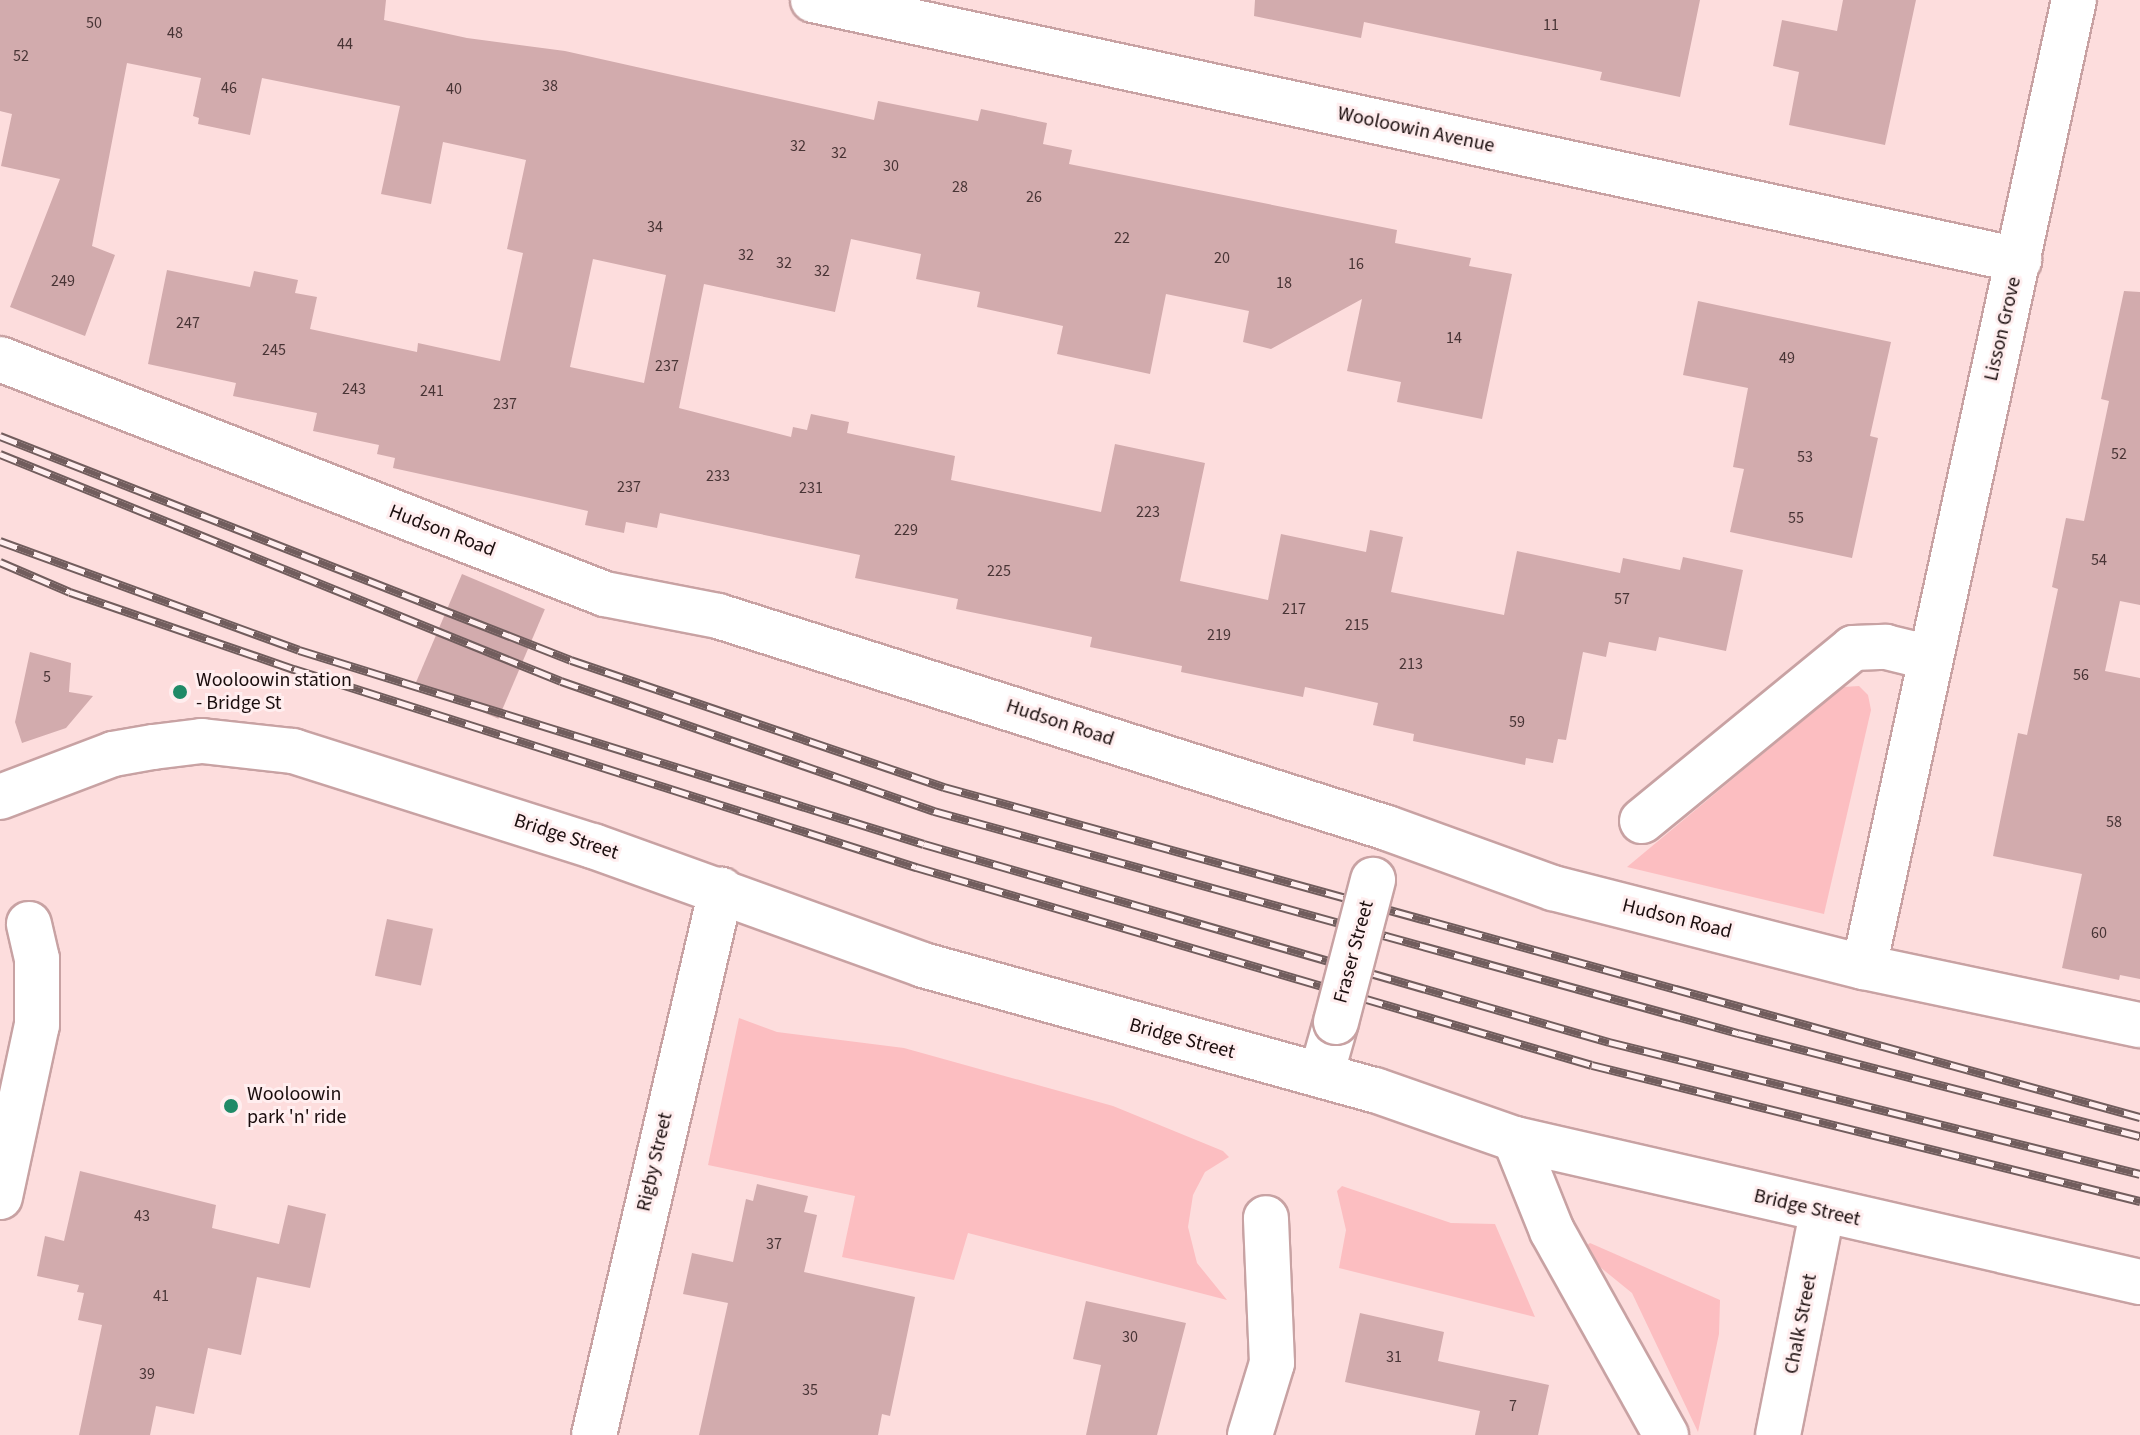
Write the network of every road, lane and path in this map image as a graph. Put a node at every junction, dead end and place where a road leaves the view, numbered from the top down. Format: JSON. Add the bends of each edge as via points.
{"nodes":[{"id":1,"x":813,"y":0,"type":"edge"},
{"id":2,"x":2074,"y":0,"type":"edge"},
{"id":3,"x":2019,"y":260,"type":"junction"},
{"id":4,"x":0,"y":359,"type":"edge"},
{"id":5,"x":1931,"y":658,"type":"junction"},
{"id":6,"x":0,"y":797,"type":"edge"},
{"id":7,"x":1642,"y":821,"type":"dead end"},
{"id":8,"x":1387,"y":828,"type":"junction"},
{"id":9,"x":721,"y":890,"type":"junction"},
{"id":10,"x":29,"y":924,"type":"dead end"},
{"id":11,"x":1864,"y":967,"type":"junction"},
{"id":12,"x":2140,"y":1025,"type":"edge"},
{"id":13,"x":1321,"y":1075,"type":"junction"},
{"id":14,"x":1515,"y":1139,"type":"junction"},
{"id":15,"x":0,"y":1197,"type":"edge"},
{"id":16,"x":1822,"y":1212,"type":"junction"},
{"id":17,"x":1266,"y":1218,"type":"dead end"},
{"id":18,"x":2140,"y":1282,"type":"edge"},
{"id":19,"x":594,"y":1435,"type":"edge"},
{"id":20,"x":1250,"y":1435,"type":"edge"},
{"id":21,"x":1666,"y":1435,"type":"edge"},
{"id":22,"x":1778,"y":1435,"type":"edge"}],
"edges":[{"from":1,"to":3,"type":"street","name":"Wooloowin Avenue"},
{"from":2,"to":3,"type":"street","name":"Lisson Grove"},
{"from":3,"to":5,"type":"street","name":"Lisson Grove"},
{"from":4,"to":8,"type":"street","name":"Hudson Road","via":[[605,594],[718,616]]},
{"from":5,"to":7,"type":"street","via":[[1886,647],[1853,648]]},
{"from":5,"to":11,"type":"street","name":"Lisson Grove"},
{"from":6,"to":9,"type":"street","name":"Bridge Street","via":[[113,754],[202,741],[239,742],[341,763]]},
{"from":8,"to":11,"type":"street","name":"Hudson Road","via":[[1553,888]]},
{"from":8,"to":13,"type":"street","name":"Fraser Street","bridge":true},
{"from":9,"to":13,"type":"street","name":"Bridge Street","via":[[923,965]]},
{"from":9,"to":19,"type":"street","name":"Rigby Street"},
{"from":10,"to":15,"type":"street","via":[[37,959],[37,1025]]},
{"from":11,"to":12,"type":"street","name":"Hudson Road"},
{"from":13,"to":14,"type":"street","name":"Bridge Street"},
{"from":14,"to":16,"type":"street","name":"Bridge Street"},
{"from":14,"to":21,"type":"street","via":[[1552,1231]]},
{"from":16,"to":18,"type":"street","name":"Bridge Street"},
{"from":16,"to":22,"type":"street","name":"Chalk Street"},
{"from":17,"to":20,"type":"street","via":[[1272,1363]]}]}
